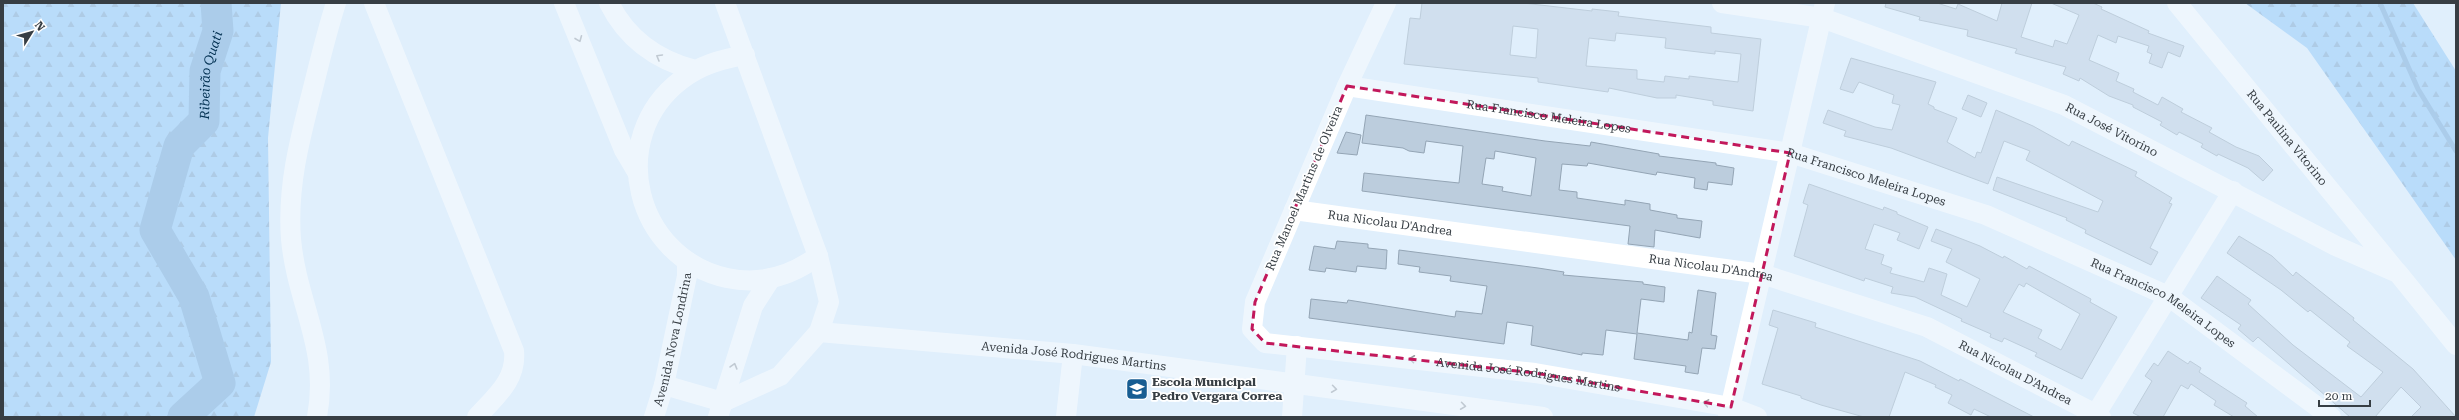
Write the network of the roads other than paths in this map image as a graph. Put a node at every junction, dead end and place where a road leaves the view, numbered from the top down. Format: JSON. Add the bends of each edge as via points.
{"nodes":[{"id":1,"x":336,"y":3,"type":"edge"},
{"id":2,"x":374,"y":3,"type":"edge"},
{"id":3,"x":564,"y":3,"type":"edge"},
{"id":4,"x":609,"y":3,"type":"edge"},
{"id":5,"x":725,"y":3,"type":"edge"},
{"id":6,"x":1386,"y":3,"type":"edge"},
{"id":7,"x":1722,"y":3,"type":"edge"},
{"id":8,"x":2177,"y":3,"type":"edge"},
{"id":9,"x":1823,"y":11,"type":"edge"},
{"id":10,"x":745,"y":55,"type":"junction"},
{"id":11,"x":695,"y":70,"type":"junction"},
{"id":12,"x":1347,"y":86,"type":"junction"},
{"id":13,"x":1790,"y":153,"type":"junction"},
{"id":14,"x":637,"y":172,"type":"junction"},
{"id":15,"x":2233,"y":191,"type":"junction"},
{"id":16,"x":1294,"y":210,"type":"junction"},
{"id":17,"x":818,"y":256,"type":"junction"},
{"id":18,"x":687,"y":261,"type":"junction"},
{"id":19,"x":2398,"y":273,"type":"junction"},
{"id":20,"x":1762,"y":274,"type":"junction"},
{"id":21,"x":771,"y":278,"type":"junction"},
{"id":22,"x":2168,"y":296,"type":"junction"},
{"id":23,"x":819,"y":332,"type":"junction"},
{"id":24,"x":2456,"y":345,"type":"edge"},
{"id":25,"x":1298,"y":346,"type":"junction"},
{"id":26,"x":1073,"y":354,"type":"junction"},
{"id":27,"x":1295,"y":384,"type":"junction"},
{"id":28,"x":664,"y":385,"type":"junction"},
{"id":29,"x":721,"y":409,"type":"edge"},
{"id":30,"x":1729,"y":412,"type":"edge"},
{"id":31,"x":2097,"y":416,"type":"edge"},
{"id":32,"x":317,"y":417,"type":"edge"},
{"id":33,"x":477,"y":417,"type":"edge"},
{"id":34,"x":654,"y":417,"type":"edge"},
{"id":35,"x":1066,"y":417,"type":"edge"},
{"id":36,"x":1292,"y":417,"type":"edge"},
{"id":37,"x":1543,"y":417,"type":"edge"},
{"id":38,"x":1757,"y":417,"type":"edge"},
{"id":39,"x":2331,"y":417,"type":"edge"}],
"edges":[{"from":1,"to":32,"type":"street","via":[[297,147],[291,193],[290,217],[294,261],[319,360],[320,393]]},
{"from":2,"to":33,"type":"street","via":[[514,351],[515,360],[511,377]]},
{"from":3,"to":14,"type":"street","one_way":true,"via":[[624,150]]},
{"from":11,"to":4,"type":"street","one_way":true,"via":[[665,60],[638,43],[620,22]]},
{"from":5,"to":10,"type":"street"},
{"from":6,"to":12,"type":"street","name":"Rua Manoel Martins de Olveira"},
{"from":7,"to":9,"type":"street","name":"Rua José Vitorino"},
{"from":8,"to":19,"type":"street","name":"Rua Paulina Vitorino"},
{"from":9,"to":13,"type":"street"},
{"from":9,"to":15,"type":"street","name":"Rua José Vitorino","via":[[2064,105]]},
{"from":10,"to":11,"type":"street","via":[[711,63]]},
{"from":10,"to":17,"type":"street"},
{"from":11,"to":14,"type":"street","via":[[667,92],[651,116],[642,137]]},
{"from":12,"to":13,"type":"street","name":"Rua Francisco Meleira Lopes"},
{"from":12,"to":16,"type":"street","name":"Rua Manoel Martins de Olveira"},
{"from":13,"to":20,"type":"street"},
{"from":13,"to":22,"type":"street","name":"Rua Francisco Meleira Lopes","via":[[1986,215]]},
{"from":14,"to":18,"type":"street","via":[[644,206],[651,222],[665,241]]},
{"from":15,"to":19,"type":"street","name":"Rua José Vitorino","via":[[2336,246]]},
{"from":15,"to":22,"type":"street"},
{"from":16,"to":20,"type":"street","name":"Rua Nicolau D'Andrea"},
{"from":16,"to":25,"type":"street","name":"Rua Manoel Martins de Olveira","via":[[1255,302],[1252,329],[1265,343]]},
{"from":17,"to":21,"type":"street","via":[[804,267]]},
{"from":17,"to":23,"type":"street","via":[[828,302]]},
{"from":18,"to":21,"type":"street","via":[[702,270],[736,280]]},
{"from":18,"to":28,"type":"street","name":"Avenida Nova Londrina","via":[[687,276]]},
{"from":19,"to":24,"type":"street","name":"Rua José Vitorino"},
{"from":20,"to":30,"type":"street"},
{"from":20,"to":31,"type":"street","name":"Rua Nicolau D'Andrea","via":[[1927,327]]},
{"from":29,"to":21,"type":"street","one_way":true,"via":[[753,306]]},
{"from":22,"to":31,"type":"street"},
{"from":22,"to":39,"type":"street","name":"Rua Francisco Meleira Lopes"},
{"from":23,"to":26,"type":"street","name":"Avenida José Rodrigues Martins"},
{"from":23,"to":29,"type":"street","via":[[780,376]]},
{"from":25,"to":27,"type":"street"},
{"from":30,"to":25,"type":"street","name":"Avenida José Rodrigues Martins","one_way":true,"via":[[1535,373]]},
{"from":26,"to":27,"type":"street","name":"Avenida José Rodrigues Martins"},
{"from":26,"to":35,"type":"street"},
{"from":27,"to":36,"type":"street"},
{"from":27,"to":37,"type":"street","name":"Avenida José Rodrigues Martins","one_way":true},
{"from":28,"to":29,"type":"street"},
{"from":28,"to":34,"type":"street","name":"Avenida Nova Londrina"},
{"from":30,"to":38,"type":"street","name":"Avenida José Rodrigues Martins"}]}
